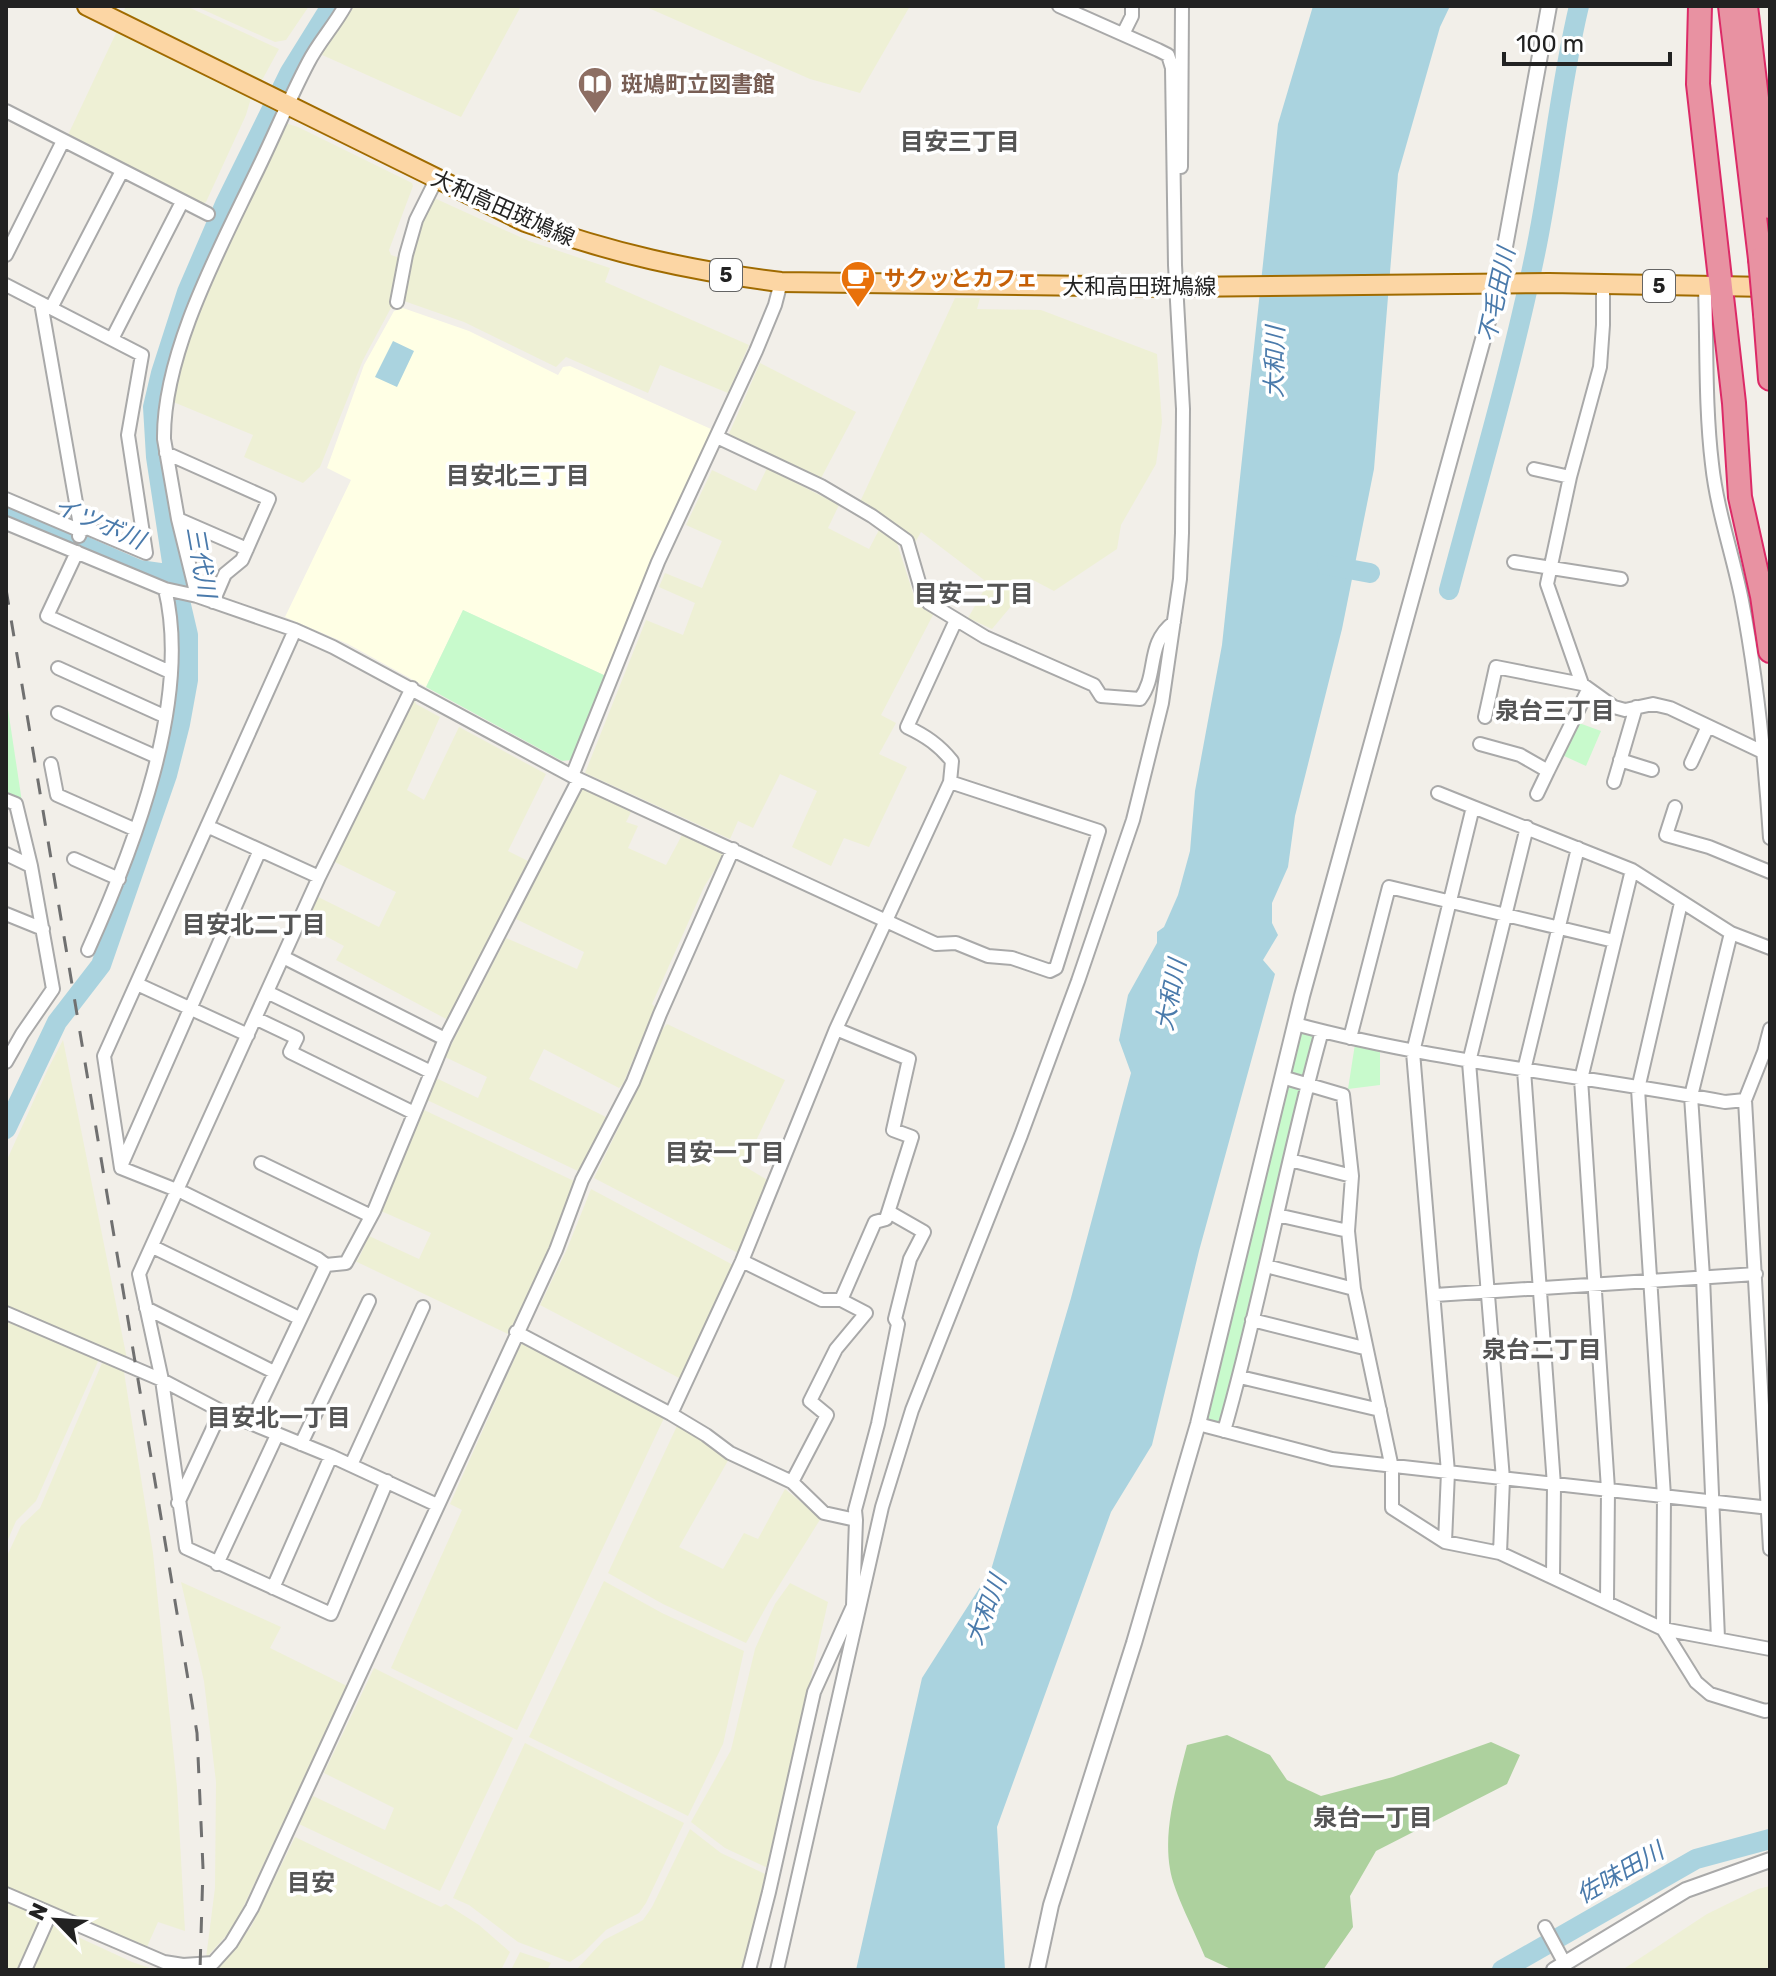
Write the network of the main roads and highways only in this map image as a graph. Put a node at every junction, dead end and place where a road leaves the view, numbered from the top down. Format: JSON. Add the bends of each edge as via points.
{"nodes":[{"id":1,"x":87,"y":6,"type":"edge"},
{"id":2,"x":1700,"y":6,"type":"edge"},
{"id":3,"x":1730,"y":6,"type":"edge"},
{"id":4,"x":1746,"y":6,"type":"edge"},
{"id":5,"x":1770,"y":207,"type":"edge"},
{"id":6,"x":1713,"y":287,"type":"junction"},
{"id":7,"x":1770,"y":287,"type":"edge"},
{"id":8,"x":1770,"y":379,"type":"edge"},
{"id":9,"x":1770,"y":651,"type":"edge"}],
"edges":[{"from":1,"to":6,"type":"main road","name":"大和高田斑鳩線","number":"5","via":[[525,222],[590,245],[718,274],[781,282]]},
{"from":2,"to":6,"type":"highway","via":[[1698,84]]},
{"from":3,"to":8,"type":"highway","bridge":true},
{"from":4,"to":5,"type":"highway"},
{"from":6,"to":7,"type":"main road","name":"大和高田斑鳩線","number":"5"},
{"from":6,"to":9,"type":"highway","via":[[1734,403],[1740,497]]}]}
